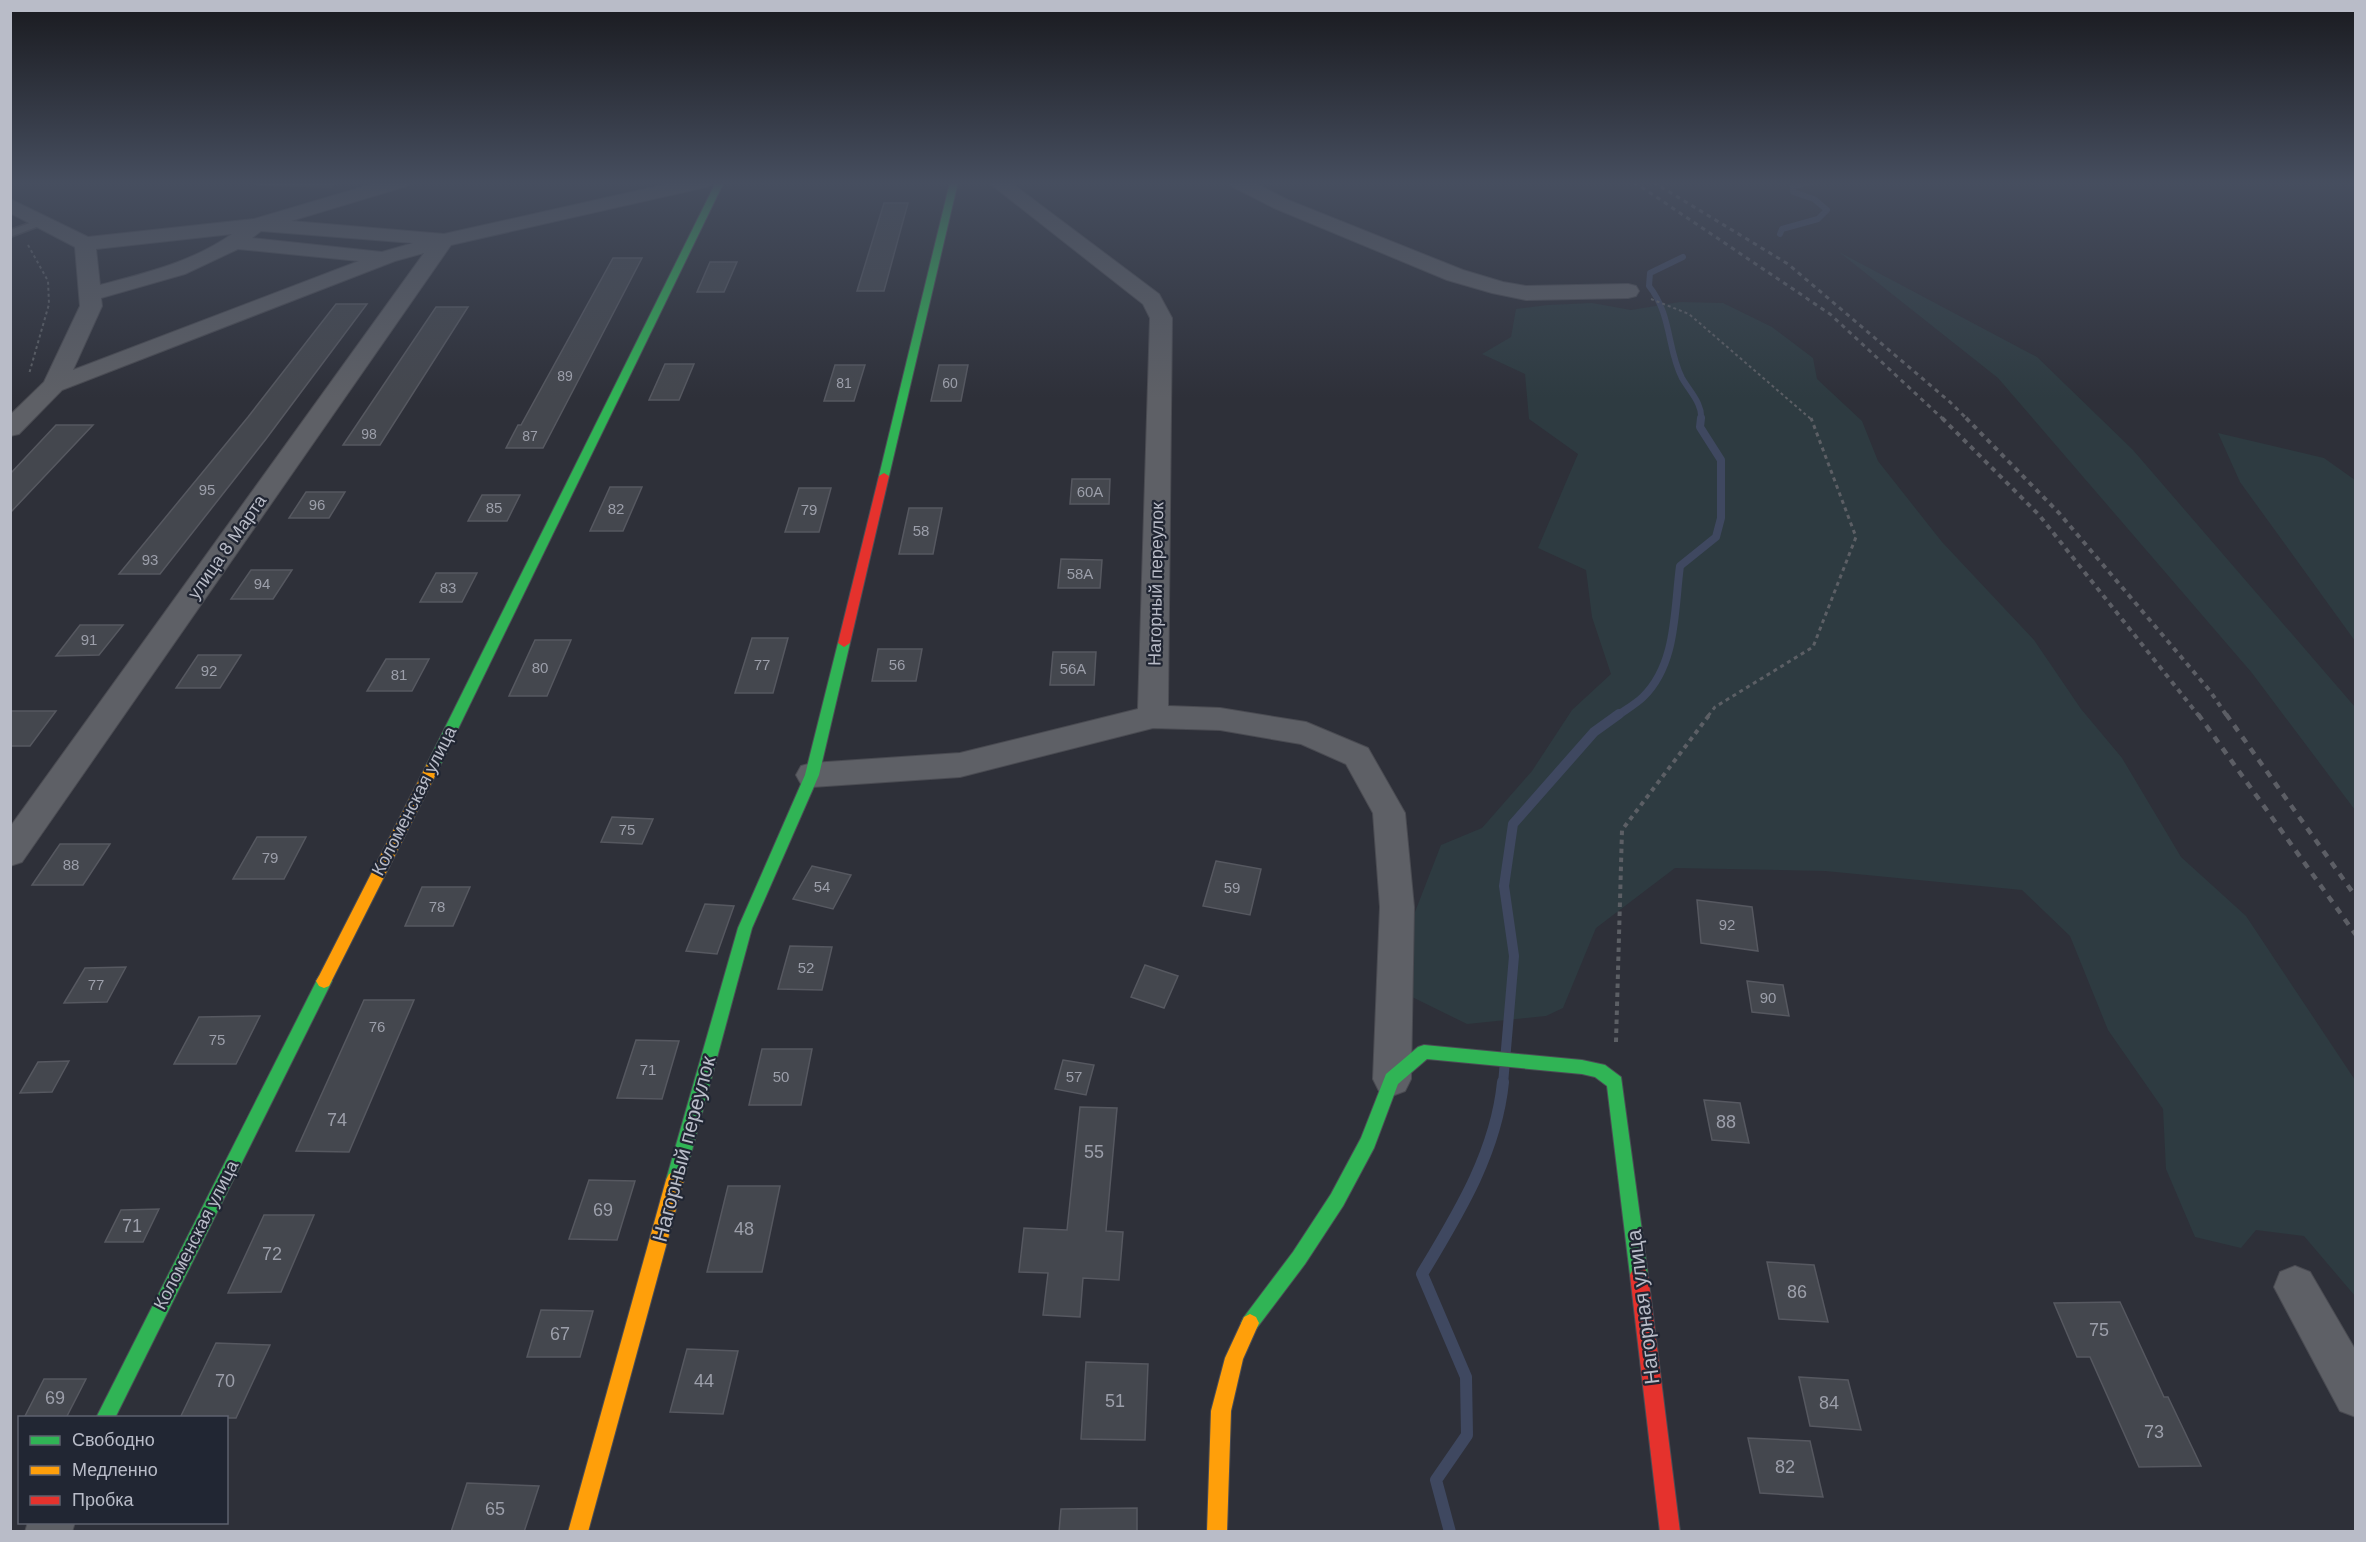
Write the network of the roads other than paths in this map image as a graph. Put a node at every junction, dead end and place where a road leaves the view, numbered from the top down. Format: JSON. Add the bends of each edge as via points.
{"nodes":[{"id":1,"x":86,"y":254,"type":"edge"},
{"id":2,"x":215,"y":254,"type":"edge"},
{"id":3,"x":355,"y":254,"type":"edge"},
{"id":4,"x":398,"y":254,"type":"edge"},
{"id":5,"x":434,"y":254,"type":"edge"},
{"id":6,"x":685,"y":254,"type":"edge"},
{"id":7,"x":937,"y":254,"type":"edge"},
{"id":8,"x":1092,"y":254,"type":"edge"},
{"id":9,"x":1403,"y":254,"type":"edge"},
{"id":10,"x":388,"y":257,"type":"junction"},
{"id":11,"x":1628,"y":291,"type":"road end"},
{"id":12,"x":90,"y":294,"type":"junction"},
{"id":13,"x":54,"y":385,"type":"junction"},
{"id":14,"x":10,"y":429,"type":"edge"},
{"id":15,"x":1153,"y":717,"type":"junction"},
{"id":16,"x":812,"y":775,"type":"junction"},
{"id":17,"x":10,"y":853,"type":"edge"},
{"id":18,"x":1392,"y":1079,"type":"junction"},
{"id":19,"x":2295,"y":1287,"type":"dead end"},
{"id":20,"x":2355,"y":1395,"type":"edge"},
{"id":21,"x":106,"y":1416,"type":"edge"},
{"id":22,"x":578,"y":1532,"type":"edge"},
{"id":23,"x":1217,"y":1532,"type":"edge"},
{"id":24,"x":1670,"y":1532,"type":"edge"}],
"edges":[{"from":1,"to":12,"type":"street"},
{"from":2,"to":12,"type":"street","via":[[187,268]]},
{"from":3,"to":10,"type":"street"},
{"from":4,"to":10,"type":"street"},
{"from":5,"to":17,"type":"street","name":"улица 8 Марта"},
{"from":6,"to":21,"type":"street","name":"Коломенская улица"},
{"from":7,"to":16,"type":"street","name":"Нагорный переулок"},
{"from":8,"to":15,"type":"street","name":"Нагорный переулок","via":[[1151,299],[1161,318]]},
{"from":9,"to":11,"type":"street","via":[[1455,275],[1526,293]]},
{"from":10,"to":13,"type":"street"},
{"from":12,"to":13,"type":"street","via":[[91,306]]},
{"from":13,"to":14,"type":"street"},
{"from":15,"to":16,"type":"street","via":[[960,765]]},
{"from":15,"to":18,"type":"street","via":[[1220,719],[1306,733],[1357,756],[1389,813],[1397,907]]},
{"from":16,"to":22,"type":"street","name":"Нагорный переулок","via":[[745,928]]},
{"from":18,"to":23,"type":"street","via":[[1368,1142],[1337,1200],[1250,1323],[1234,1358],[1221,1411]]},
{"from":18,"to":24,"type":"street","name":"Нагорная улица","via":[[1424,1052],[1599,1070],[1615,1082]]},
{"from":19,"to":20,"type":"street"}]}
